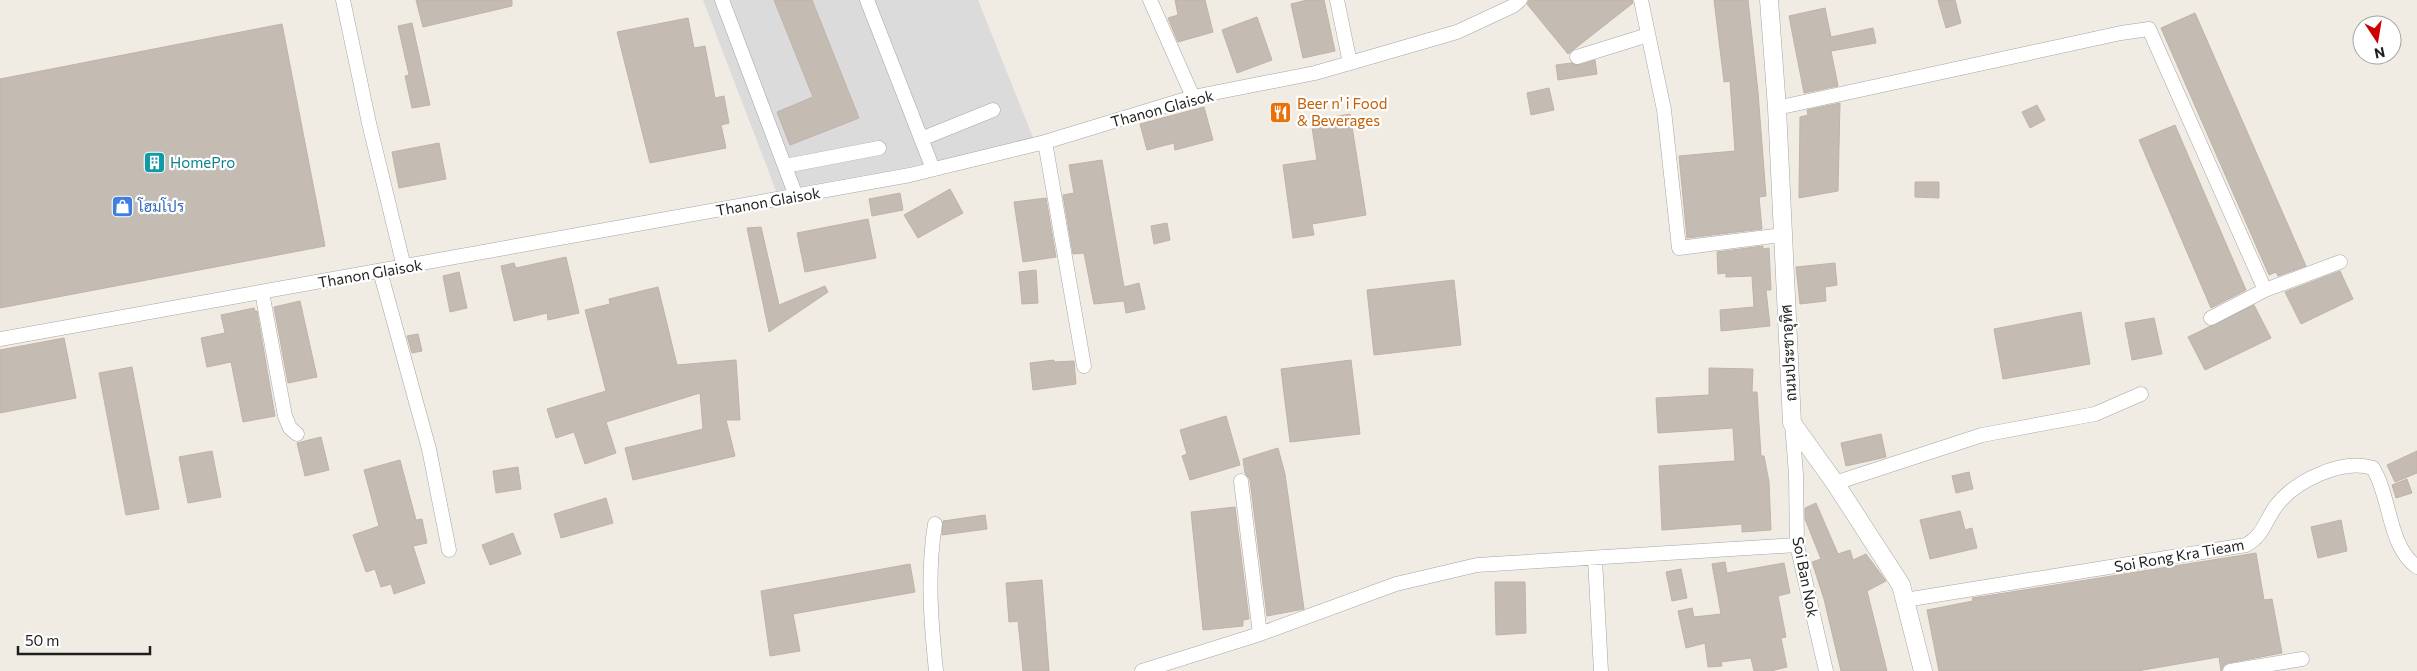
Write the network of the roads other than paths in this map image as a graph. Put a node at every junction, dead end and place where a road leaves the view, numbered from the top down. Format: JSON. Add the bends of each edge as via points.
{"nodes":[{"id":1,"x":343,"y":0,"type":"edge"},
{"id":2,"x":722,"y":0,"type":"edge"},
{"id":3,"x":867,"y":0,"type":"edge"},
{"id":4,"x":1150,"y":0,"type":"edge"},
{"id":5,"x":1338,"y":0,"type":"edge"},
{"id":6,"x":1641,"y":0,"type":"edge"},
{"id":7,"x":1769,"y":0,"type":"edge"},
{"id":8,"x":1514,"y":2,"type":"edge"},
{"id":9,"x":1648,"y":35,"type":"junction"},
{"id":10,"x":1577,"y":57,"type":"dead end"},
{"id":11,"x":1350,"y":64,"type":"junction"},
{"id":12,"x":1193,"y":97,"type":"junction"},
{"id":13,"x":1777,"y":108,"type":"junction"},
{"id":14,"x":993,"y":110,"type":"dead end"},
{"id":15,"x":921,"y":139,"type":"junction"},
{"id":16,"x":1045,"y":142,"type":"junction"},
{"id":17,"x":879,"y":148,"type":"dead end"},
{"id":18,"x":785,"y":166,"type":"junction"},
{"id":19,"x":933,"y":169,"type":"junction"},
{"id":20,"x":796,"y":196,"type":"junction"},
{"id":21,"x":1782,"y":235,"type":"junction"},
{"id":22,"x":2340,"y":262,"type":"dead end"},
{"id":23,"x":404,"y":267,"type":"junction"},
{"id":24,"x":380,"y":271,"type":"junction"},
{"id":25,"x":2265,"y":290,"type":"junction"},
{"id":26,"x":262,"y":292,"type":"junction"},
{"id":27,"x":2210,"y":318,"type":"dead end"},
{"id":28,"x":0,"y":339,"type":"edge"},
{"id":29,"x":1084,"y":366,"type":"dead end"},
{"id":30,"x":2141,"y":394,"type":"dead end"},
{"id":31,"x":1792,"y":423,"type":"junction"},
{"id":32,"x":297,"y":434,"type":"dead end"},
{"id":33,"x":1241,"y":481,"type":"dead end"},
{"id":34,"x":1835,"y":483,"type":"junction"},
{"id":35,"x":936,"y":524,"type":"dead end"},
{"id":36,"x":1797,"y":545,"type":"junction"},
{"id":37,"x":449,"y":550,"type":"dead end"},
{"id":38,"x":1595,"y":559,"type":"junction"},
{"id":39,"x":2417,"y":567,"type":"edge"},
{"id":40,"x":1905,"y":600,"type":"junction"},
{"id":41,"x":1260,"y":634,"type":"junction"},
{"id":42,"x":2302,"y":659,"type":"dead end"},
{"id":43,"x":936,"y":671,"type":"edge"},
{"id":44,"x":1142,"y":671,"type":"edge"},
{"id":45,"x":1600,"y":671,"type":"edge"},
{"id":46,"x":1826,"y":671,"type":"edge"},
{"id":47,"x":1923,"y":671,"type":"edge"},
{"id":48,"x":2230,"y":671,"type":"edge"}],
"edges":[{"from":1,"to":23,"type":"street"},
{"from":2,"to":18,"type":"street"},
{"from":3,"to":15,"type":"street"},
{"from":4,"to":12,"type":"street"},
{"from":5,"to":11,"type":"street"},
{"from":6,"to":9,"type":"street"},
{"from":7,"to":13,"type":"street","name":"ถนนประชาอุทิศ"},
{"from":8,"to":11,"type":"street","name":"Thanon Glaisok","via":[[1457,32]]},
{"from":9,"to":10,"type":"street"},
{"from":9,"to":21,"type":"street","via":[[1664,110],[1679,248]]},
{"from":11,"to":12,"type":"street","name":"Thanon Glaisok","via":[[1315,74]]},
{"from":12,"to":16,"type":"street","name":"Thanon Glaisok"},
{"from":13,"to":21,"type":"street","name":"ถนนประชาอุทิศ"},
{"from":13,"to":25,"type":"street","via":[[2149,29]]},
{"from":14,"to":15,"type":"street"},
{"from":15,"to":19,"type":"street"},
{"from":16,"to":19,"type":"street","name":"Thanon Glaisok"},
{"from":16,"to":29,"type":"street"},
{"from":17,"to":18,"type":"street"},
{"from":18,"to":20,"type":"street"},
{"from":19,"to":20,"type":"street","name":"Thanon Glaisok"},
{"from":20,"to":23,"type":"street","name":"Thanon Glaisok"},
{"from":21,"to":31,"type":"street","name":"ถนนประชาอุทิศ"},
{"from":22,"to":25,"type":"street"},
{"from":23,"to":24,"type":"street","name":"Thanon Glaisok"},
{"from":24,"to":26,"type":"street","name":"Thanon Glaisok"},
{"from":24,"to":37,"type":"street","via":[[428,449]]},
{"from":25,"to":27,"type":"street"},
{"from":26,"to":28,"type":"street","name":"Thanon Glaisok"},
{"from":26,"to":32,"type":"street","via":[[285,416]]},
{"from":30,"to":34,"type":"street","via":[[2094,414],[1982,435]]},
{"from":31,"to":34,"type":"street","name":"ถนนประชาอุทิศ"},
{"from":31,"to":36,"type":"street","name":"Soi Ban Nok"},
{"from":33,"to":41,"type":"street"},
{"from":34,"to":40,"type":"street","name":"ถนนประชาอุทิศ","via":[[1901,585]]},
{"from":35,"to":43,"type":"street","via":[[932,544],[930,610]]},
{"from":36,"to":38,"type":"street"},
{"from":36,"to":46,"type":"street","name":"Soi Ban Nok"},
{"from":38,"to":41,"type":"street","via":[[1477,565],[1396,584]]},
{"from":38,"to":45,"type":"street"},
{"from":39,"to":40,"type":"street","name":"Soi Rong Kra Tieam","via":[[2398,544],[2382,483],[2373,468],[2361,464],[2331,471],[2294,488],[2276,506],[2259,535],[2246,545]]},
{"from":40,"to":47,"type":"street","name":"ถนนประชาอุทิศ"},
{"from":41,"to":44,"type":"street"},
{"from":42,"to":48,"type":"street"}]}
